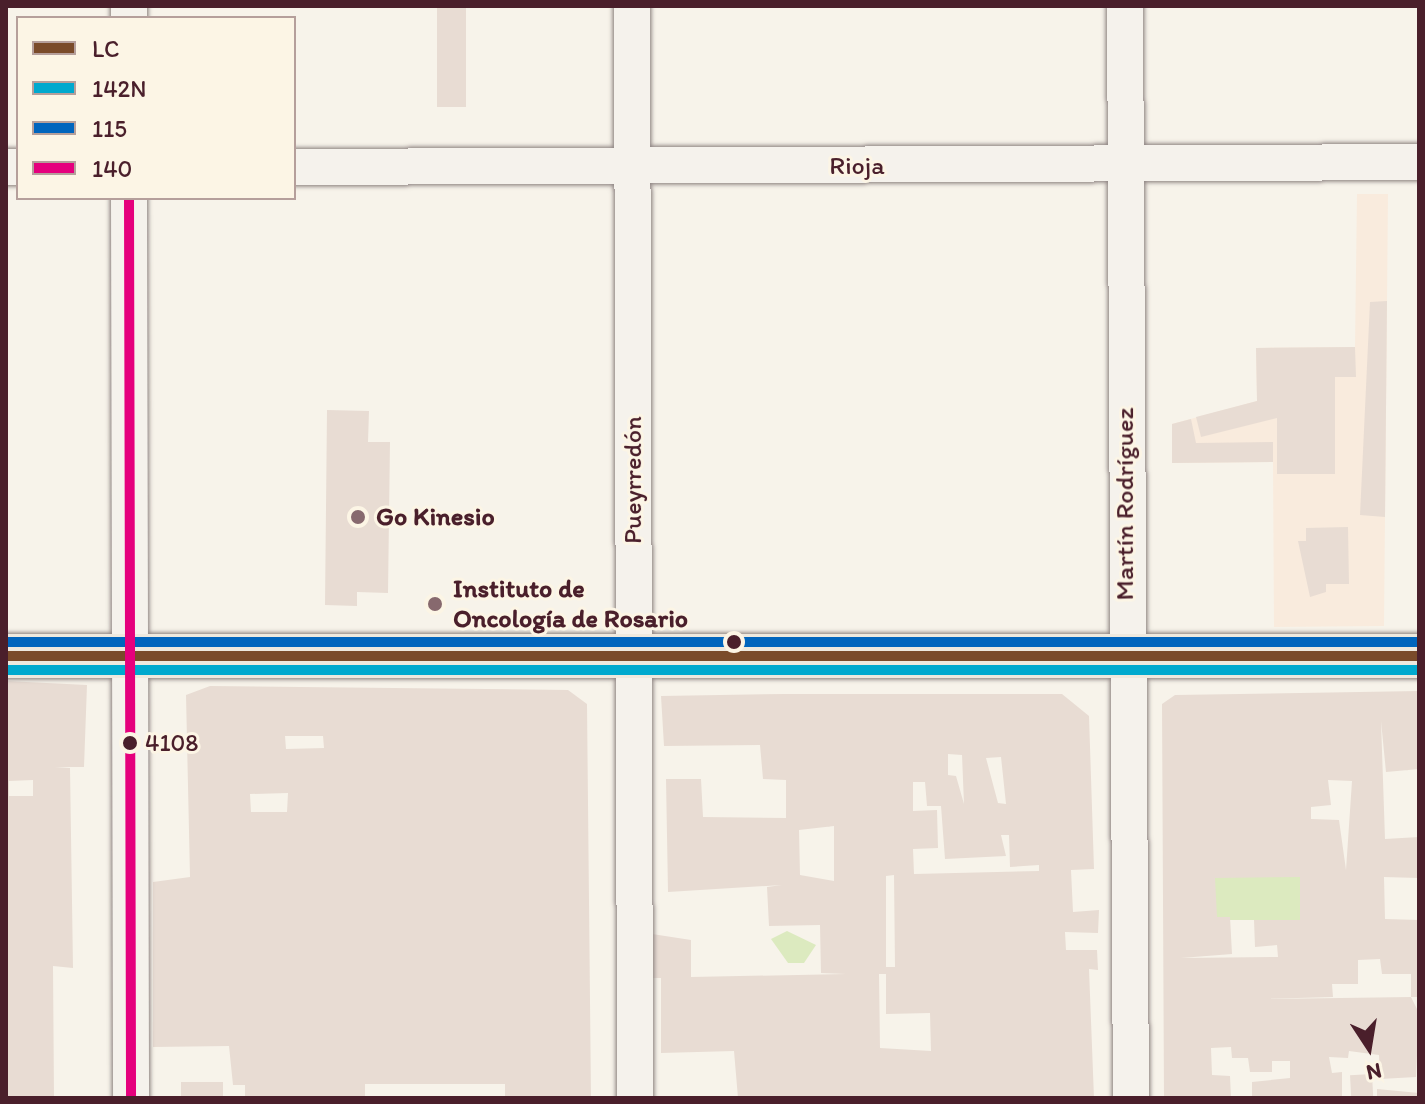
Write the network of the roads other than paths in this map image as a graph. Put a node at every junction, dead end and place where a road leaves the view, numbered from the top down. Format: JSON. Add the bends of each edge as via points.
{"nodes":[{"id":1,"x":632,"y":6,"type":"edge"},
{"id":2,"x":1125,"y":6,"type":"edge"},
{"id":3,"x":1419,"y":162,"type":"edge"},
{"id":4,"x":1125,"y":164,"type":"junction"},
{"id":5,"x":296,"y":167,"type":"edge"},
{"id":6,"x":632,"y":167,"type":"junction"},
{"id":7,"x":129,"y":200,"type":"edge"},
{"id":8,"x":6,"y":656,"type":"edge"},
{"id":9,"x":130,"y":656,"type":"junction"},
{"id":10,"x":633,"y":656,"type":"junction"},
{"id":11,"x":1125,"y":656,"type":"junction"},
{"id":12,"x":1419,"y":656,"type":"edge"},
{"id":13,"x":131,"y":1098,"type":"edge"},
{"id":14,"x":635,"y":1098,"type":"edge"},
{"id":15,"x":1131,"y":1098,"type":"edge"}],
"edges":[{"from":1,"to":6,"type":"street","name":"Pueyrredón"},
{"from":2,"to":4,"type":"street","name":"Martín Rodríguez"},
{"from":3,"to":4,"type":"street","name":"Rioja"},
{"from":4,"to":6,"type":"street","name":"Rioja"},
{"from":4,"to":11,"type":"street","name":"Martín Rodríguez"},
{"from":5,"to":6,"type":"street","name":"Rioja"},
{"from":6,"to":10,"type":"street","name":"Pueyrredón"},
{"from":7,"to":9,"type":"street"},
{"from":8,"to":9,"type":"main road"},
{"from":9,"to":10,"type":"main road"},
{"from":9,"to":13,"type":"street"},
{"from":10,"to":11,"type":"main road"},
{"from":10,"to":14,"type":"street","name":"Pueyrredón"},
{"from":11,"to":12,"type":"main road"},
{"from":11,"to":15,"type":"street","name":"Martín Rodríguez"}]}
